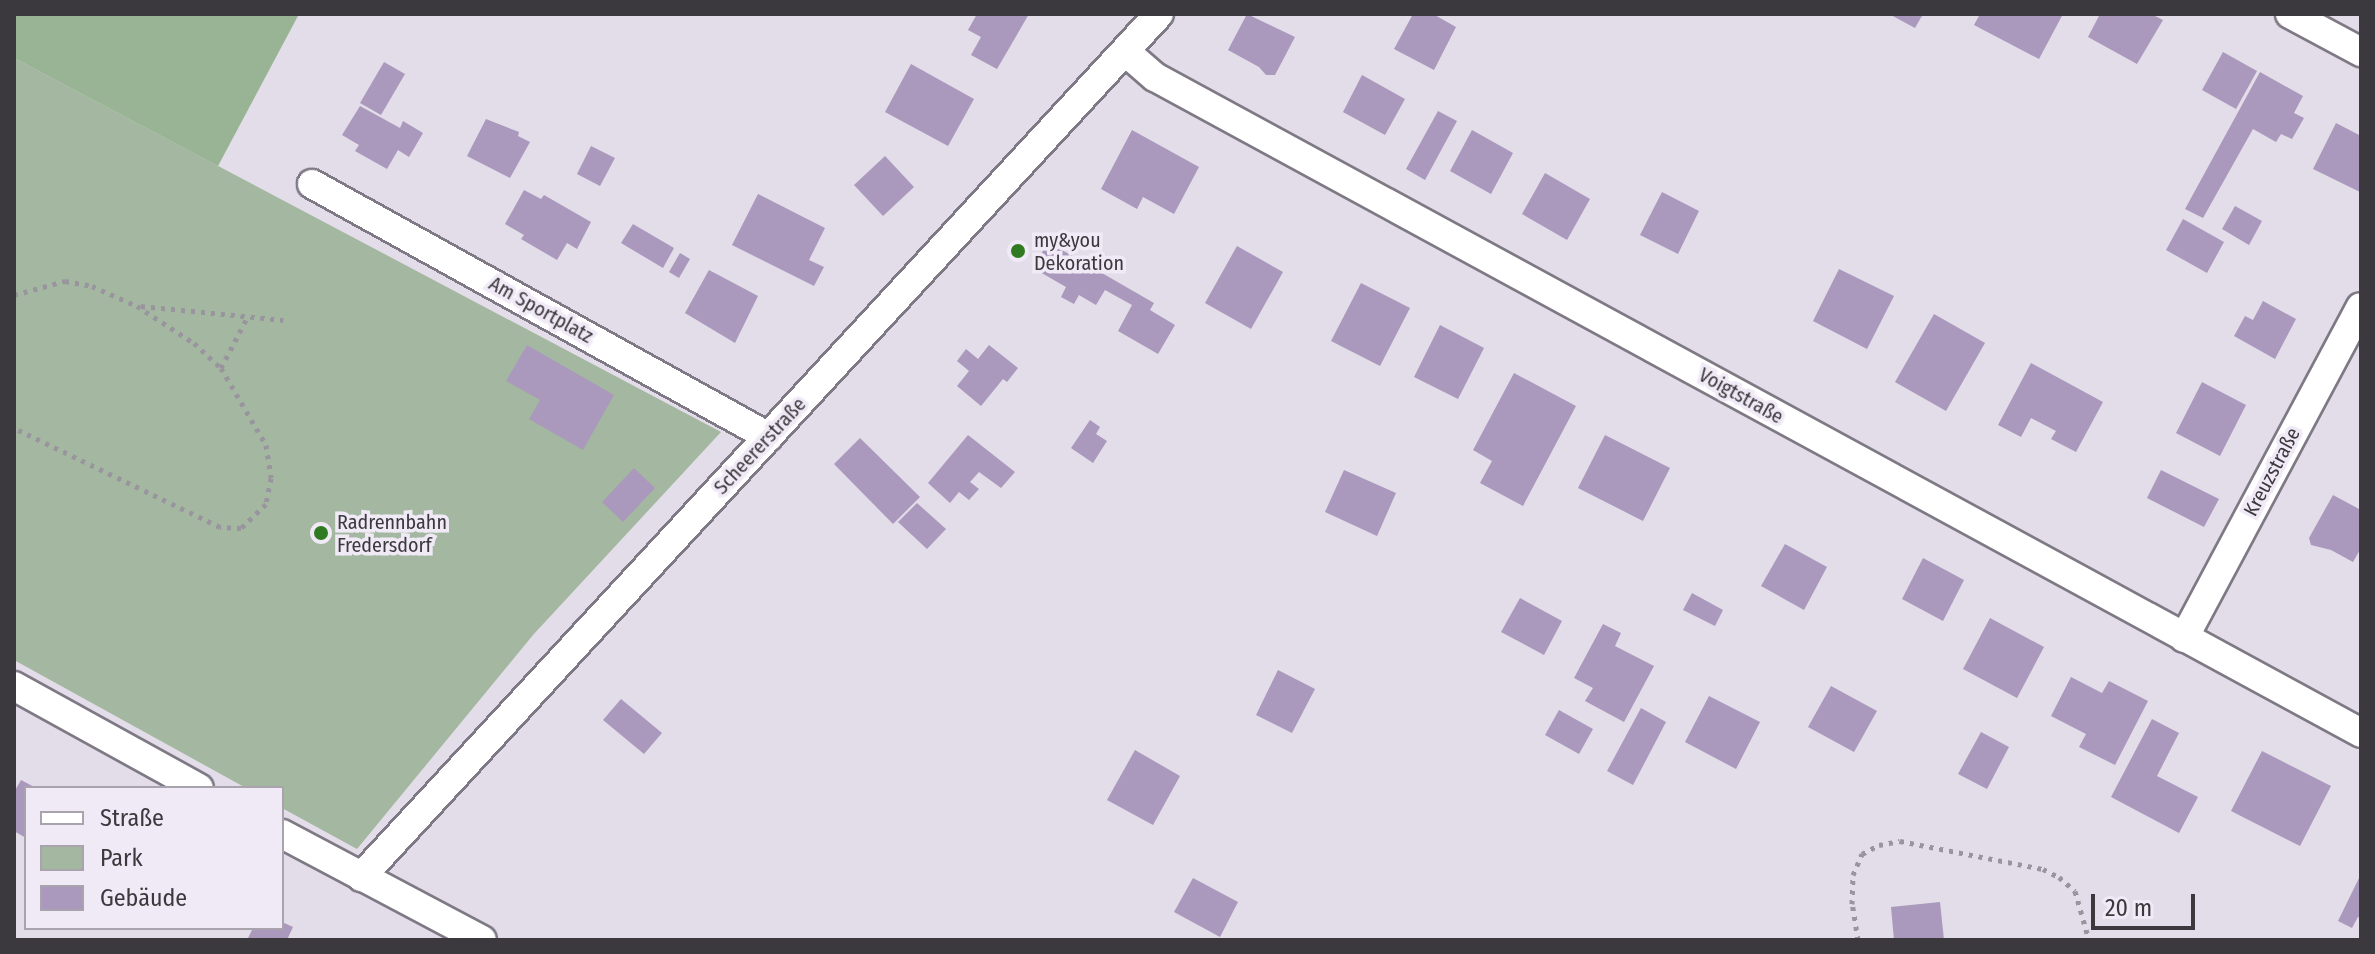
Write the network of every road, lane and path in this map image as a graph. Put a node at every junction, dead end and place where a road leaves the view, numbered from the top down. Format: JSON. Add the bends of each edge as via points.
{"nodes":[{"id":1,"x":1159,"y":14,"type":"edge"},
{"id":2,"x":2290,"y":14,"type":"edge"},
{"id":3,"x":1126,"y":52,"type":"junction"},
{"id":4,"x":2361,"y":52,"type":"edge"},
{"id":5,"x":312,"y":184,"type":"dead end"},
{"id":6,"x":14,"y":295,"type":"edge"},
{"id":7,"x":137,"y":306,"type":"junction"},
{"id":8,"x":2361,"y":307,"type":"edge"},
{"id":9,"x":248,"y":316,"type":"junction"},
{"id":10,"x":283,"y":320,"type":"dead end"},
{"id":11,"x":221,"y":368,"type":"junction"},
{"id":12,"x":14,"y":428,"type":"edge"},
{"id":13,"x":769,"y":437,"type":"junction"},
{"id":14,"x":2184,"y":638,"type":"junction"},
{"id":15,"x":14,"y":686,"type":"edge"},
{"id":16,"x":2361,"y":733,"type":"edge"},
{"id":17,"x":195,"y":786,"type":"edge"},
{"id":18,"x":284,"y":835,"type":"edge"},
{"id":19,"x":361,"y":877,"type":"junction"},
{"id":20,"x":482,"y":940,"type":"edge"},
{"id":21,"x":1858,"y":940,"type":"edge"},
{"id":22,"x":2089,"y":940,"type":"edge"}],
"edges":[{"from":1,"to":3,"type":"street","name":"Scheererstraße"},
{"from":2,"to":4,"type":"street"},
{"from":3,"to":13,"type":"street","name":"Scheererstraße"},
{"from":3,"to":14,"type":"street","name":"Voigtstraße","via":[[1155,77]]},
{"from":5,"to":13,"type":"street","name":"Am Sportplatz"},
{"from":6,"to":7,"type":"path","via":[[65,281],[92,286]]},
{"from":7,"to":9,"type":"path"},
{"from":7,"to":11,"type":"path","via":[[194,343]]},
{"from":8,"to":14,"type":"street","name":"Kreuzstraße"},
{"from":9,"to":10,"type":"path"},
{"from":9,"to":11,"type":"path"},
{"from":11,"to":12,"type":"path","via":[[266,445],[271,478],[266,504],[241,528],[220,527]]},
{"from":13,"to":19,"type":"street","name":"Scheererstraße"},
{"from":14,"to":16,"type":"street","name":"Voigtstraße"},
{"from":15,"to":17,"type":"street"},
{"from":18,"to":19,"type":"street"},
{"from":19,"to":20,"type":"street"},
{"from":21,"to":22,"type":"path","via":[[1853,875],[1862,854],[1900,841],[2043,869],[2059,877],[2075,891]]}]}
